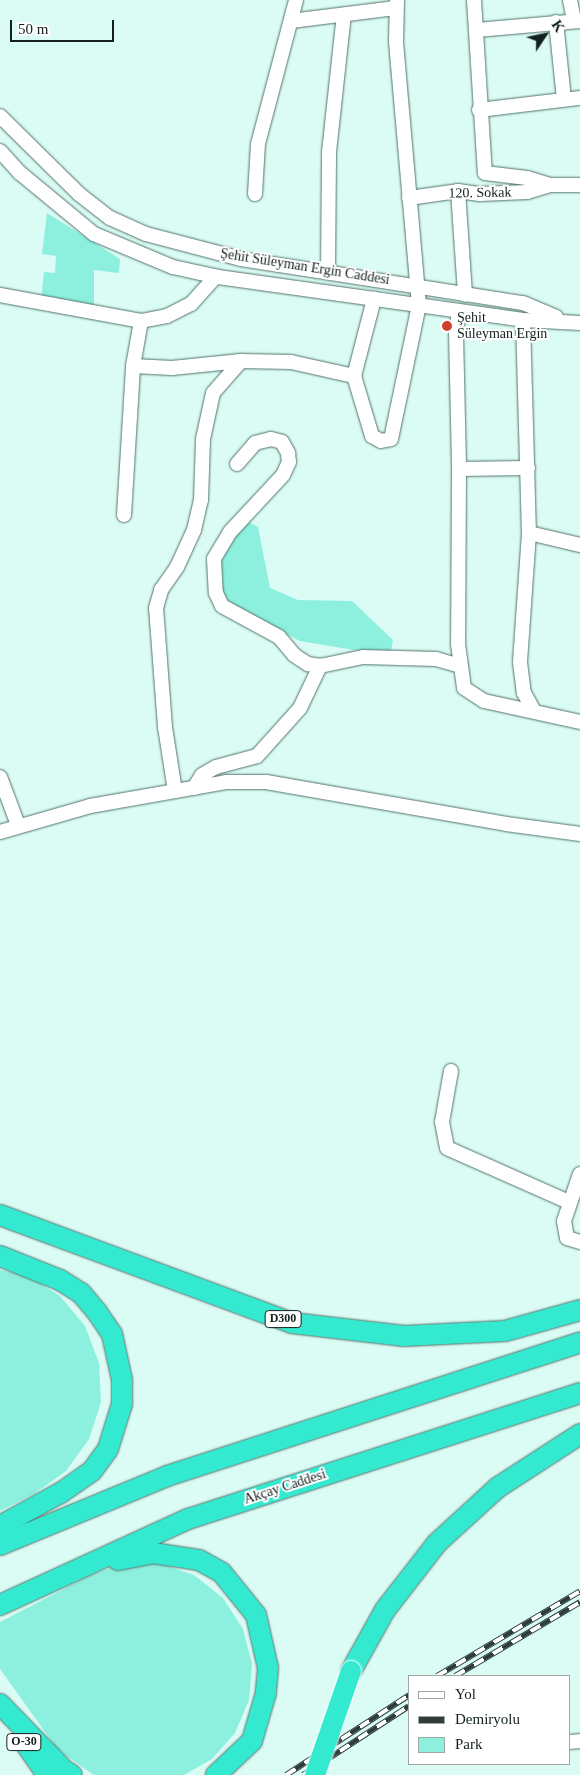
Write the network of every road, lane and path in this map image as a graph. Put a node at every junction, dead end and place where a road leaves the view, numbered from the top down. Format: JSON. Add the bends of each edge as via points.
{"nodes":[{"id":1,"x":296,"y":0,"type":"edge"},
{"id":2,"x":474,"y":0,"type":"edge"},
{"id":3,"x":570,"y":0,"type":"edge"},
{"id":4,"x":396,"y":4,"type":"edge"},
{"id":5,"x":344,"y":15,"type":"junction"},
{"id":6,"x":291,"y":21,"type":"junction"},
{"id":7,"x":577,"y":21,"type":"edge"},
{"id":8,"x":556,"y":22,"type":"junction"},
{"id":9,"x":477,"y":30,"type":"junction"},
{"id":10,"x":580,"y":98,"type":"edge"},
{"id":11,"x":564,"y":100,"type":"junction"},
{"id":12,"x":479,"y":110,"type":"junction"},
{"id":13,"x":0,"y":116,"type":"edge"},
{"id":14,"x":0,"y":151,"type":"edge"},
{"id":15,"x":550,"y":185,"type":"junction"},
{"id":16,"x":580,"y":185,"type":"edge"},
{"id":17,"x":458,"y":191,"type":"junction"},
{"id":18,"x":255,"y":194,"type":"dead end"},
{"id":19,"x":410,"y":198,"type":"junction"},
{"id":20,"x":328,"y":271,"type":"junction"},
{"id":21,"x":215,"y":277,"type":"junction"},
{"id":22,"x":419,"y":284,"type":"junction"},
{"id":23,"x":0,"y":295,"type":"edge"},
{"id":24,"x":465,"y":295,"type":"junction"},
{"id":25,"x":374,"y":299,"type":"junction"},
{"id":26,"x":419,"y":305,"type":"junction"},
{"id":27,"x":459,"y":311,"type":"junction"},
{"id":28,"x":561,"y":319,"type":"junction"},
{"id":29,"x":523,"y":320,"type":"junction"},
{"id":30,"x":141,"y":321,"type":"junction"},
{"id":31,"x":580,"y":322,"type":"edge"},
{"id":32,"x":241,"y":361,"type":"junction"},
{"id":33,"x":133,"y":366,"type":"junction"},
{"id":34,"x":354,"y":376,"type":"junction"},
{"id":35,"x":237,"y":464,"type":"dead end"},
{"id":36,"x":528,"y":468,"type":"junction"},
{"id":37,"x":459,"y":469,"type":"junction"},
{"id":38,"x":124,"y":515,"type":"dead end"},
{"id":39,"x":529,"y":533,"type":"junction"},
{"id":40,"x":580,"y":545,"type":"edge"},
{"id":41,"x":320,"y":666,"type":"junction"},
{"id":42,"x":460,"y":666,"type":"junction"},
{"id":43,"x":534,"y":711,"type":"junction"},
{"id":44,"x":580,"y":722,"type":"edge"},
{"id":45,"x":0,"y":777,"type":"edge"},
{"id":46,"x":194,"y":788,"type":"junction"},
{"id":47,"x":175,"y":791,"type":"junction"},
{"id":48,"x":18,"y":825,"type":"junction"},
{"id":49,"x":0,"y":832,"type":"edge"},
{"id":50,"x":580,"y":834,"type":"edge"},
{"id":51,"x":451,"y":1071,"type":"dead end"},
{"id":52,"x":580,"y":1174,"type":"edge"},
{"id":53,"x":570,"y":1202,"type":"junction"},
{"id":54,"x":0,"y":1216,"type":"edge"},
{"id":55,"x":580,"y":1242,"type":"edge"},
{"id":56,"x":0,"y":1256,"type":"edge"},
{"id":57,"x":580,"y":1310,"type":"edge"},
{"id":58,"x":580,"y":1343,"type":"edge"},
{"id":59,"x":580,"y":1393,"type":"edge"},
{"id":60,"x":580,"y":1434,"type":"edge"},
{"id":61,"x":0,"y":1526,"type":"edge"},
{"id":62,"x":0,"y":1544,"type":"edge"},
{"id":63,"x":0,"y":1605,"type":"edge"},
{"id":64,"x":0,"y":1704,"type":"edge"},
{"id":65,"x":0,"y":1708,"type":"edge"},
{"id":66,"x":47,"y":1775,"type":"edge"},
{"id":67,"x":72,"y":1775,"type":"edge"},
{"id":68,"x":216,"y":1775,"type":"edge"},
{"id":69,"x":316,"y":1775,"type":"edge"}],
"edges":[{"from":1,"to":6,"type":"street"},
{"from":2,"to":9,"type":"street"},
{"from":3,"to":7,"type":"street"},
{"from":4,"to":5,"type":"street"},
{"from":4,"to":19,"type":"street"},
{"from":5,"to":6,"type":"street"},
{"from":5,"to":20,"type":"street","via":[[330,152]]},
{"from":6,"to":18,"type":"street","via":[[258,144]]},
{"from":7,"to":8,"type":"street"},
{"from":8,"to":9,"type":"street"},
{"from":8,"to":11,"type":"street"},
{"from":9,"to":12,"type":"street"},
{"from":10,"to":11,"type":"street"},
{"from":11,"to":12,"type":"street"},
{"from":12,"to":15,"type":"street","via":[[486,173]]},
{"from":13,"to":20,"type":"street","name":"Şehit Süleyman Ergin Caddesi","via":[[57,176],[110,218],[146,234],[241,259]]},
{"from":14,"to":21,"type":"street","name":"Şehit Süleyman Ergin Caddesi","via":[[20,173],[94,234],[173,267]]},
{"from":15,"to":16,"type":"street","name":"120. Sokak"},
{"from":15,"to":17,"type":"street","name":"120. Sokak","via":[[527,192],[480,194]]},
{"from":17,"to":19,"type":"street","name":"120. Sokak"},
{"from":17,"to":24,"type":"street"},
{"from":19,"to":22,"type":"street"},
{"from":20,"to":22,"type":"street","name":"Şehit Süleyman Ergin Caddesi"},
{"from":21,"to":25,"type":"street","name":"Şehit Süleyman Ergin Caddesi"},
{"from":21,"to":30,"type":"street","via":[[191,304],[167,316]]},
{"from":22,"to":24,"type":"street","name":"Şehit Süleyman Ergin Caddesi"},
{"from":22,"to":26,"type":"street"},
{"from":23,"to":30,"type":"street"},
{"from":24,"to":28,"type":"street","name":"Şehit Süleyman Ergin Caddesi","via":[[523,303]]},
{"from":25,"to":26,"type":"street","name":"Şehit Süleyman Ergin Caddesi"},
{"from":25,"to":34,"type":"street"},
{"from":26,"to":27,"type":"street","name":"Şehit Süleyman Ergin Caddesi"},
{"from":26,"to":34,"type":"street","via":[[391,439],[382,441],[372,436]]},
{"from":27,"to":29,"type":"street","name":"Şehit Süleyman Ergin Caddesi"},
{"from":27,"to":37,"type":"street","via":[[456,333]]},
{"from":28,"to":29,"type":"street","name":"Şehit Süleyman Ergin Caddesi"},
{"from":28,"to":31,"type":"street","name":"Şehit Süleyman Ergin Caddesi"},
{"from":29,"to":36,"type":"street"},
{"from":30,"to":33,"type":"street"},
{"from":32,"to":33,"type":"street","via":[[172,368]]},
{"from":32,"to":34,"type":"street","via":[[291,362]]},
{"from":32,"to":47,"type":"street","via":[[213,393],[203,439],[201,500],[194,530],[177,567],[161,590],[156,608],[165,727]]},
{"from":33,"to":38,"type":"street"},
{"from":35,"to":41,"type":"street","via":[[255,444],[271,439],[282,442],[288,453],[289,462],[283,474],[230,532],[214,558],[216,593],[222,606],[233,614],[279,637],[294,655]]},
{"from":36,"to":37,"type":"street"},
{"from":36,"to":39,"type":"street"},
{"from":37,"to":42,"type":"street"},
{"from":39,"to":40,"type":"street"},
{"from":39,"to":43,"type":"street","via":[[520,662],[524,693]]},
{"from":41,"to":42,"type":"street","via":[[363,657],[436,659]]},
{"from":41,"to":46,"type":"street","via":[[300,708],[256,756],[216,767],[202,775]]},
{"from":42,"to":43,"type":"street","via":[[464,688],[484,701]]},
{"from":43,"to":44,"type":"street"},
{"from":45,"to":48,"type":"street"},
{"from":46,"to":47,"type":"street"},
{"from":46,"to":50,"type":"street","via":[[226,782],[266,782]]},
{"from":47,"to":48,"type":"street","via":[[90,806]]},
{"from":48,"to":49,"type":"street"},
{"from":51,"to":53,"type":"street","via":[[442,1122],[447,1148]]},
{"from":52,"to":53,"type":"street"},
{"from":53,"to":55,"type":"street","via":[[564,1221],[567,1238]]},
{"from":54,"to":57,"type":"highway","number":"D300","via":[[292,1323],[413,1336],[505,1331]]},
{"from":56,"to":61,"type":"highway","via":[[40,1270],[81,1293],[112,1334],[122,1380],[122,1396],[108,1449],[92,1471]]},
{"from":58,"to":62,"type":"highway","via":[[167,1476]]},
{"from":59,"to":63,"type":"highway","name":"Akçay Caddesi","via":[[188,1519]]},
{"from":60,"to":69,"type":"highway","bridge":true,"via":[[497,1488],[437,1543],[385,1610],[351,1671]]},
{"from":63,"to":68,"type":"highway","via":[[90,1569],[153,1553],[199,1560],[222,1574],[256,1615],[268,1668],[266,1693],[252,1741]]},
{"from":64,"to":67,"type":"highway"},
{"from":65,"to":66,"type":"highway","number":"O-30"}]}
